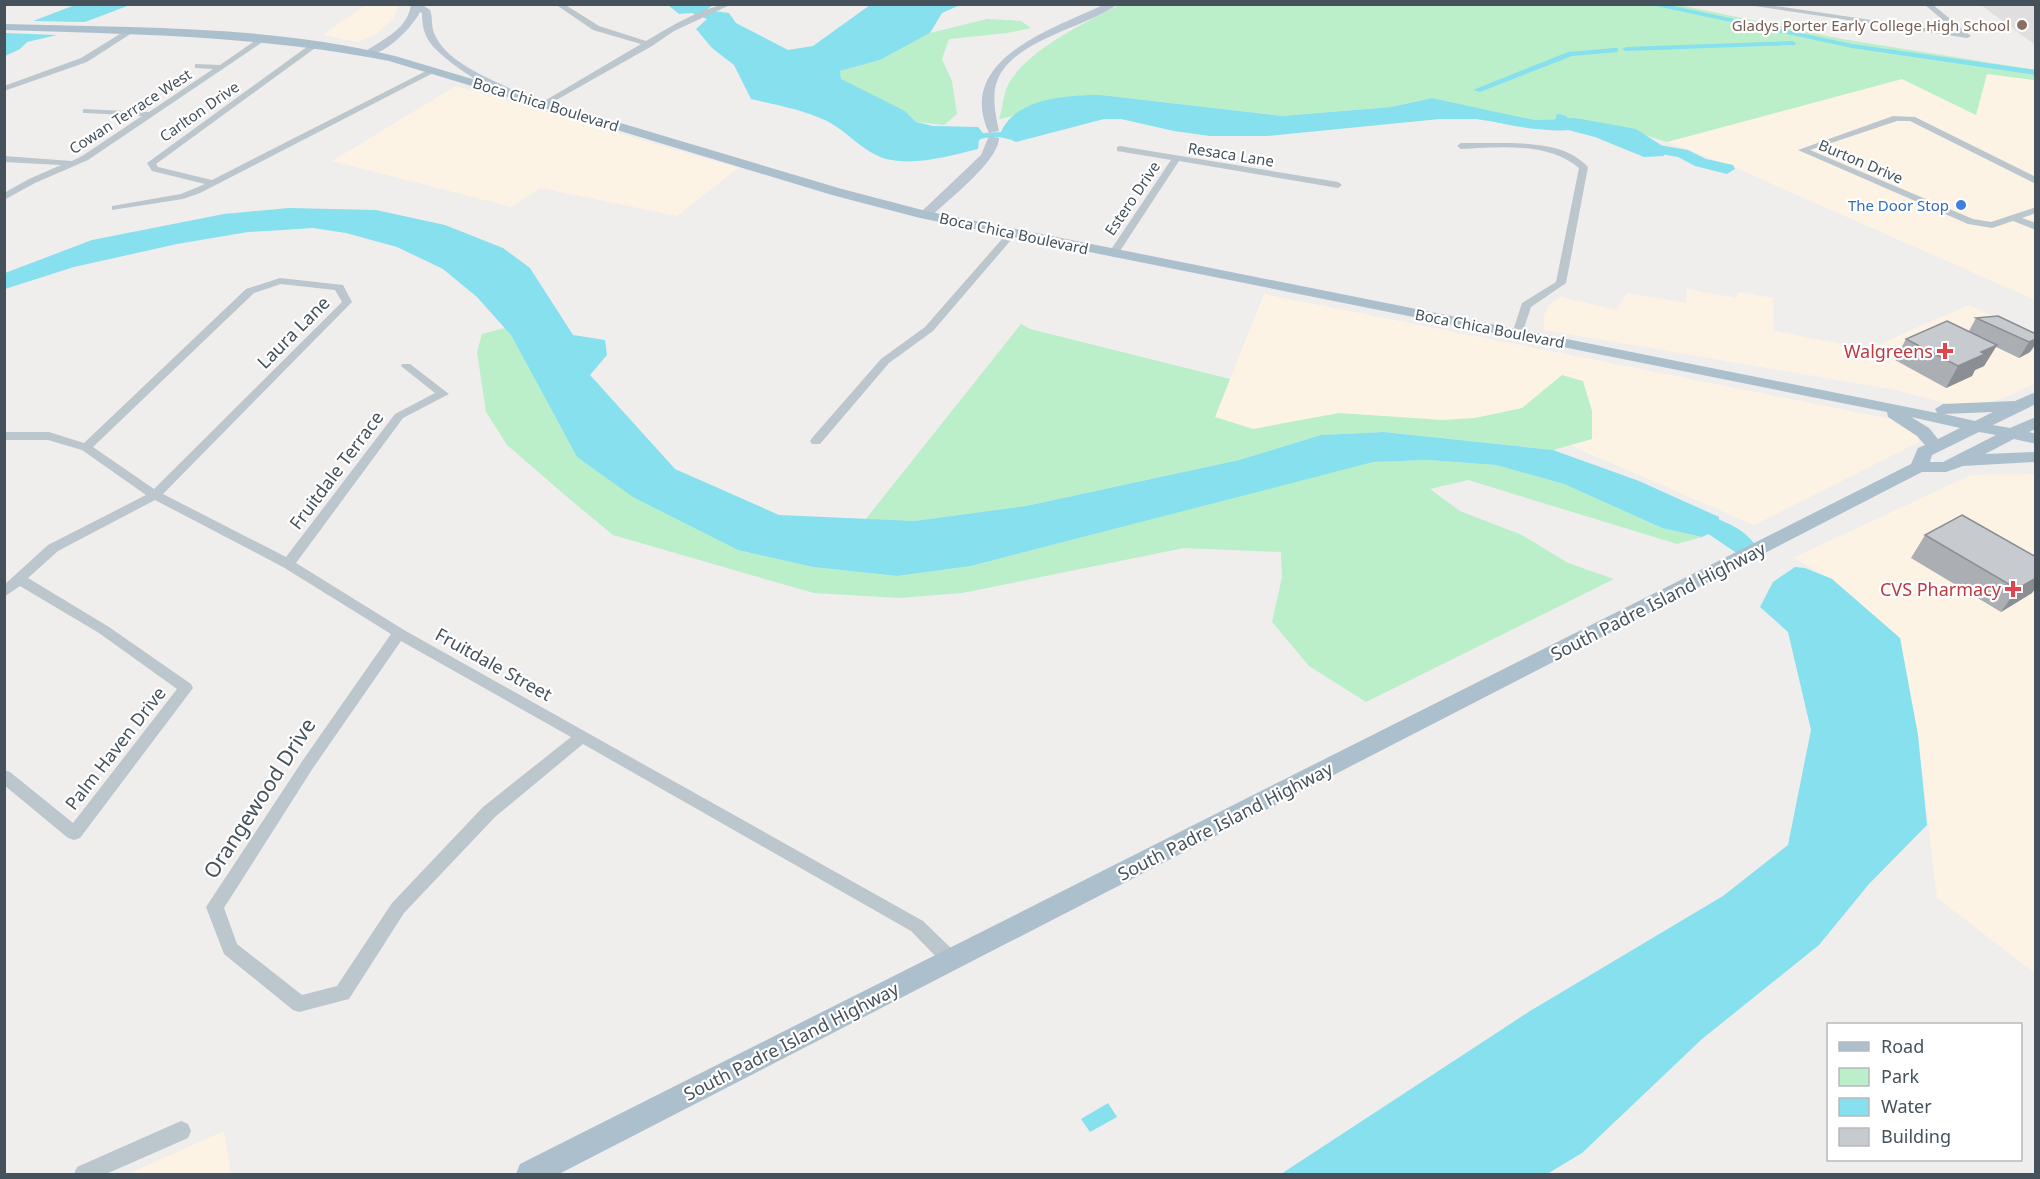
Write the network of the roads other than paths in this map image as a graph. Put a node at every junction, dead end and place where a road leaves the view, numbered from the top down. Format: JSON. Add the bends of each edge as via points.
{"nodes":[{"id":1,"x":558,"y":4,"type":"edge"},
{"id":2,"x":1114,"y":4,"type":"edge"},
{"id":3,"x":1744,"y":4,"type":"edge"},
{"id":4,"x":1927,"y":4,"type":"edge"},
{"id":5,"x":416,"y":6,"type":"edge"},
{"id":6,"x":726,"y":6,"type":"edge"},
{"id":7,"x":4,"y":27,"type":"edge"},
{"id":8,"x":130,"y":31,"type":"junction"},
{"id":9,"x":401,"y":31,"type":"junction"},
{"id":10,"x":430,"y":33,"type":"junction"},
{"id":11,"x":266,"y":37,"type":"junction"},
{"id":12,"x":318,"y":43,"type":"junction"},
{"id":13,"x":649,"y":44,"type":"junction"},
{"id":14,"x":370,"y":53,"type":"junction"},
{"id":15,"x":198,"y":66,"type":"dead end"},
{"id":16,"x":222,"y":67,"type":"junction"},
{"id":17,"x":433,"y":71,"type":"junction"},
{"id":18,"x":4,"y":89,"type":"edge"},
{"id":19,"x":513,"y":94,"type":"junction"},
{"id":20,"x":544,"y":105,"type":"junction"},
{"id":21,"x":86,"y":111,"type":"dead end"},
{"id":22,"x":150,"y":114,"type":"junction"},
{"id":23,"x":1461,"y":146,"type":"dead end"},
{"id":24,"x":1120,"y":149,"type":"dead end"},
{"id":25,"x":4,"y":159,"type":"edge"},
{"id":26,"x":1176,"y":159,"type":"junction"},
{"id":27,"x":76,"y":163,"type":"junction"},
{"id":28,"x":2036,"y":181,"type":"edge"},
{"id":29,"x":213,"y":183,"type":"junction"},
{"id":30,"x":1338,"y":185,"type":"dead end"},
{"id":31,"x":4,"y":197,"type":"edge"},
{"id":32,"x":115,"y":208,"type":"dead end"},
{"id":33,"x":2036,"y":210,"type":"edge"},
{"id":34,"x":925,"y":215,"type":"junction"},
{"id":35,"x":2014,"y":218,"type":"junction"},
{"id":36,"x":2036,"y":226,"type":"edge"},
{"id":37,"x":1012,"y":233,"type":"junction"},
{"id":38,"x":1113,"y":254,"type":"junction"},
{"id":39,"x":1517,"y":334,"type":"junction"},
{"id":40,"x":406,"y":366,"type":"dead end"},
{"id":41,"x":2029,"y":400,"type":"edge"},
{"id":42,"x":1884,"y":406,"type":"junction"},
{"id":43,"x":1979,"y":426,"type":"junction"},
{"id":44,"x":2030,"y":433,"type":"edge"},
{"id":45,"x":4,"y":436,"type":"edge"},
{"id":46,"x":816,"y":441,"type":"dead end"},
{"id":47,"x":86,"y":447,"type":"junction"},
{"id":48,"x":1936,"y":447,"type":"junction"},
{"id":49,"x":2036,"y":457,"type":"edge"},
{"id":50,"x":1918,"y":467,"type":"junction"},
{"id":51,"x":1946,"y":467,"type":"junction"},
{"id":52,"x":155,"y":495,"type":"junction"},
{"id":53,"x":288,"y":564,"type":"junction"},
{"id":54,"x":19,"y":579,"type":"junction"},
{"id":55,"x":4,"y":593,"type":"edge"},
{"id":56,"x":399,"y":633,"type":"junction"},
{"id":57,"x":582,"y":736,"type":"junction"},
{"id":58,"x":4,"y":776,"type":"edge"},
{"id":59,"x":951,"y":960,"type":"junction"},
{"id":60,"x":181,"y":1131,"type":"dead end"},
{"id":61,"x":84,"y":1174,"type":"edge"},
{"id":62,"x":530,"y":1174,"type":"edge"}],
"edges":[{"from":1,"to":13,"type":"street","via":[[596,28]]},
{"from":2,"to":34,"type":"street","via":[[1029,46],[994,75],[988,97],[993,145],[986,157]]},
{"from":3,"to":4,"type":"street","via":[[1967,36]]},
{"from":5,"to":9,"type":"street","via":[[416,16]]},
{"from":5,"to":10,"type":"street","via":[[427,12]]},
{"from":6,"to":13,"type":"street","via":[[671,29]]},
{"from":7,"to":8,"type":"main road","name":"Boca Chica Boulevard"},
{"from":8,"to":11,"type":"main road","name":"Boca Chica Boulevard"},
{"from":8,"to":18,"type":"street","via":[[84,60]]},
{"from":9,"to":10,"type":"street"},
{"from":9,"to":14,"type":"street"},
{"from":10,"to":19,"type":"street","via":[[441,50],[458,63]]},
{"from":11,"to":12,"type":"main road","name":"Boca Chica Boulevard"},
{"from":11,"to":16,"type":"street","name":"Cowan Terrace West"},
{"from":12,"to":14,"type":"main road","name":"Boca Chica Boulevard"},
{"from":12,"to":29,"type":"street","name":"Carlton Drive","via":[[151,163],[155,169]]},
{"from":13,"to":20,"type":"street"},
{"from":14,"to":17,"type":"main road","name":"Boca Chica Boulevard"},
{"from":15,"to":16,"type":"street"},
{"from":16,"to":22,"type":"street","name":"Cowan Terrace West"},
{"from":17,"to":19,"type":"main road","name":"Boca Chica Boulevard"},
{"from":17,"to":29,"type":"street"},
{"from":19,"to":20,"type":"main road","name":"Boca Chica Boulevard"},
{"from":20,"to":34,"type":"main road","name":"Boca Chica Boulevard"},
{"from":21,"to":22,"type":"street"},
{"from":22,"to":27,"type":"street","name":"Cowan Terrace West"},
{"from":23,"to":39,"type":"street","via":[[1512,146],[1556,152],[1569,155],[1584,167],[1561,283],[1526,305]]},
{"from":24,"to":26,"type":"street","name":"Resaca Lane"},
{"from":25,"to":27,"type":"street"},
{"from":26,"to":30,"type":"street","name":"Resaca Lane"},
{"from":26,"to":38,"type":"street","name":"Estero Drive"},
{"from":27,"to":31,"type":"street","name":"Cowan Terrace West"},
{"from":28,"to":35,"type":"street","name":"Burton Drive","via":[[1912,119],[1896,118],[1802,150],[1971,222],[1992,225]]},
{"from":29,"to":32,"type":"street","via":[[183,196]]},
{"from":33,"to":35,"type":"street","name":"Burton Drive"},
{"from":34,"to":37,"type":"main road","name":"Boca Chica Boulevard"},
{"from":35,"to":36,"type":"street"},
{"from":37,"to":38,"type":"main road","name":"Boca Chica Boulevard"},
{"from":37,"to":46,"type":"street","via":[[929,329],[885,361]]},
{"from":38,"to":39,"type":"main road","name":"Boca Chica Boulevard"},
{"from":39,"to":42,"type":"main road","name":"Boca Chica Boulevard"},
{"from":40,"to":53,"type":"street","name":"Fruitdale Terrace","via":[[443,394],[399,416]]},
{"from":41,"to":42,"type":"main road","via":[[1968,410]]},
{"from":41,"to":43,"type":"main road","name":"South Padre Island Highway"},
{"from":42,"to":43,"type":"main road","name":"Boca Chica Boulevard"},
{"from":42,"to":48,"type":"main road","via":[[1923,432]]},
{"from":43,"to":44,"type":"main road","name":"Boca Chica Boulevard"},
{"from":43,"to":48,"type":"main road","name":"South Padre Island Highway"},
{"from":44,"to":51,"type":"main road","name":"South Padre Island Highway"},
{"from":45,"to":47,"type":"street","name":"Fruitdale Street","via":[[49,435]]},
{"from":47,"to":52,"type":"street","name":"Fruitdale Street"},
{"from":47,"to":52,"type":"street","name":"Laura Lane","via":[[250,291],[280,281],[339,287],[347,302]]},
{"from":48,"to":50,"type":"main road","name":"South Padre Island Highway","via":[[1924,452]]},
{"from":49,"to":51,"type":"main road","via":[[1995,458]]},
{"from":50,"to":51,"type":"main road","name":"South Padre Island Highway"},
{"from":50,"to":59,"type":"main road","name":"South Padre Island Highway"},
{"from":52,"to":53,"type":"street","name":"Fruitdale Street"},
{"from":52,"to":54,"type":"street","via":[[53,548]]},
{"from":53,"to":56,"type":"street","name":"Fruitdale Street"},
{"from":54,"to":55,"type":"street"},
{"from":54,"to":58,"type":"street","name":"Palm Haven Drive","via":[[104,630],[186,688],[74,833]]},
{"from":56,"to":57,"type":"street","name":"Fruitdale Street"},
{"from":56,"to":57,"type":"street","name":"Orangewood Drive","via":[[215,907],[230,949],[300,1004],[343,993],[398,908],[489,812]]},
{"from":57,"to":59,"type":"street","name":"Fruitdale Street","via":[[917,926]]},
{"from":59,"to":62,"type":"main road","name":"South Padre Island Highway"},
{"from":60,"to":61,"type":"street"}]}
